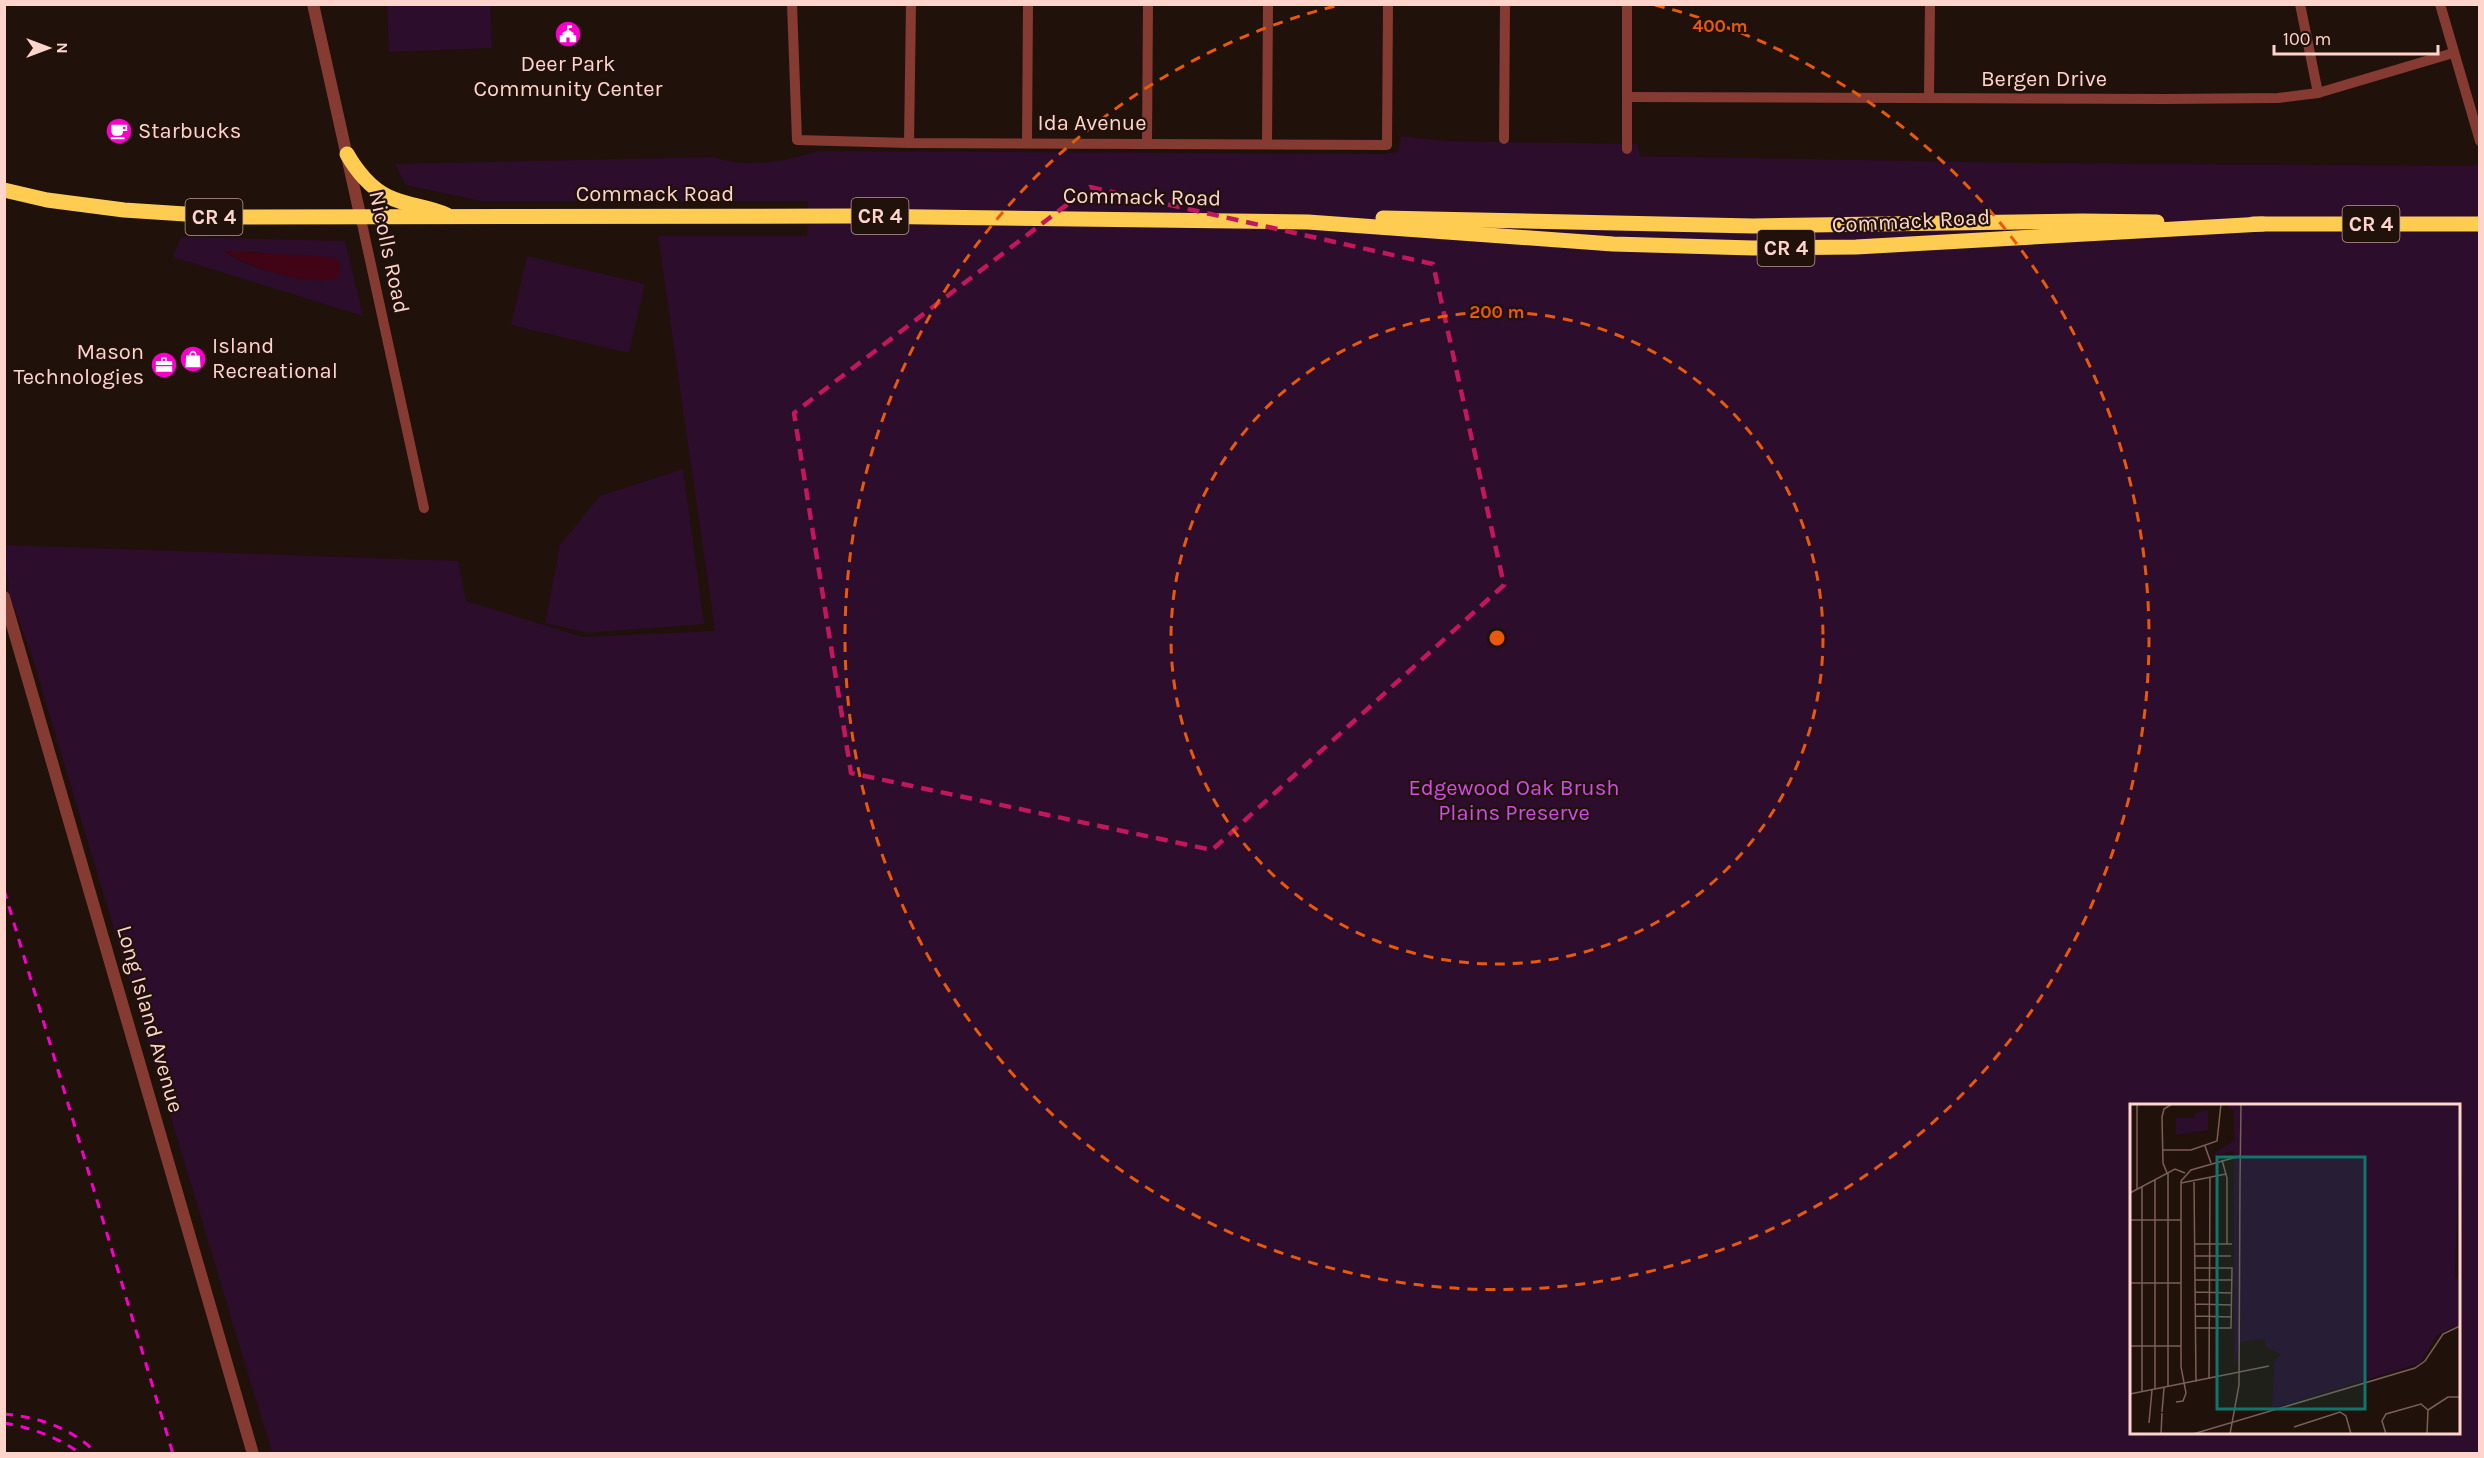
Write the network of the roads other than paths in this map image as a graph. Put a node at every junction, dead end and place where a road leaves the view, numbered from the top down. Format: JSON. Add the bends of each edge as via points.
{"nodes":[{"id":1,"x":313,"y":4,"type":"edge"},
{"id":2,"x":792,"y":4,"type":"edge"},
{"id":3,"x":911,"y":4,"type":"edge"},
{"id":4,"x":1028,"y":4,"type":"edge"},
{"id":5,"x":1148,"y":4,"type":"edge"},
{"id":6,"x":1268,"y":4,"type":"edge"},
{"id":7,"x":1388,"y":4,"type":"edge"},
{"id":8,"x":1505,"y":4,"type":"edge"},
{"id":9,"x":1627,"y":4,"type":"edge"},
{"id":10,"x":1930,"y":4,"type":"edge"},
{"id":11,"x":2300,"y":4,"type":"edge"},
{"id":12,"x":2440,"y":4,"type":"edge"},
{"id":13,"x":2453,"y":53,"type":"junction"},
{"id":14,"x":2318,"y":93,"type":"junction"},
{"id":15,"x":1628,"y":97,"type":"junction"},
{"id":16,"x":1929,"y":98,"type":"junction"},
{"id":17,"x":1504,"y":139,"type":"dead end"},
{"id":18,"x":2480,"y":141,"type":"edge"},
{"id":19,"x":909,"y":143,"type":"junction"},
{"id":20,"x":1027,"y":143,"type":"junction"},
{"id":21,"x":1147,"y":143,"type":"junction"},
{"id":22,"x":1268,"y":144,"type":"junction"},
{"id":23,"x":1627,"y":149,"type":"dead end"},
{"id":24,"x":347,"y":154,"type":"junction"},
{"id":25,"x":4,"y":190,"type":"edge"},
{"id":26,"x":453,"y":217,"type":"junction"},
{"id":27,"x":2480,"y":218,"type":"edge"},
{"id":28,"x":361,"y":219,"type":"junction"},
{"id":29,"x":1308,"y":222,"type":"junction"},
{"id":30,"x":2263,"y":224,"type":"junction"},
{"id":31,"x":2479,"y":224,"type":"edge"},
{"id":32,"x":424,"y":508,"type":"dead end"},
{"id":33,"x":4,"y":597,"type":"edge"},
{"id":34,"x":253,"y":1454,"type":"edge"}],
"edges":[{"from":1,"to":24,"type":"street","name":"Nicolls Road"},
{"from":2,"to":19,"type":"street","name":"Ida Avenue","via":[[797,140]]},
{"from":3,"to":19,"type":"street"},
{"from":4,"to":20,"type":"street"},
{"from":5,"to":21,"type":"street"},
{"from":6,"to":22,"type":"street"},
{"from":7,"to":22,"type":"street","name":"Ida Avenue","via":[[1387,145]]},
{"from":8,"to":17,"type":"street"},
{"from":9,"to":15,"type":"street"},
{"from":10,"to":16,"type":"street"},
{"from":11,"to":14,"type":"street"},
{"from":12,"to":13,"type":"street"},
{"from":13,"to":14,"type":"street","name":"Bergen Drive"},
{"from":13,"to":18,"type":"street"},
{"from":14,"to":16,"type":"street","name":"Bergen Drive","via":[[2278,98]]},
{"from":15,"to":16,"type":"street","name":"Bergen Drive"},
{"from":15,"to":23,"type":"street"},
{"from":19,"to":20,"type":"street","name":"Ida Avenue"},
{"from":20,"to":21,"type":"street","name":"Ida Avenue"},
{"from":21,"to":22,"type":"street","name":"Ida Avenue"},
{"from":24,"to":26,"type":"main road","via":[[354,167],[389,197]]},
{"from":24,"to":28,"type":"street","name":"Nicolls Road"},
{"from":25,"to":28,"type":"main road","name":"Commack Road","number":"CR 4","via":[[47,200],[165,214]]},
{"from":26,"to":28,"type":"main road","name":"Commack Road","number":"CR 4"},
{"from":26,"to":29,"type":"main road","name":"Commack Road","number":"CR 4","via":[[854,216]]},
{"from":27,"to":31,"type":"street"},
{"from":28,"to":32,"type":"street","name":"Nicolls Road"},
{"from":29,"to":30,"type":"main road","name":"Commack Road","number":"CR 4","via":[[1380,218],[1753,226],[2083,221]]},
{"from":29,"to":30,"type":"main road","name":"Commack Road","number":"CR 4","via":[[1613,244],[1753,248],[1867,246]]},
{"from":30,"to":31,"type":"main road","name":"Commack Road","number":"CR 4"},
{"from":33,"to":34,"type":"street","name":"Long Island Avenue"}]}
